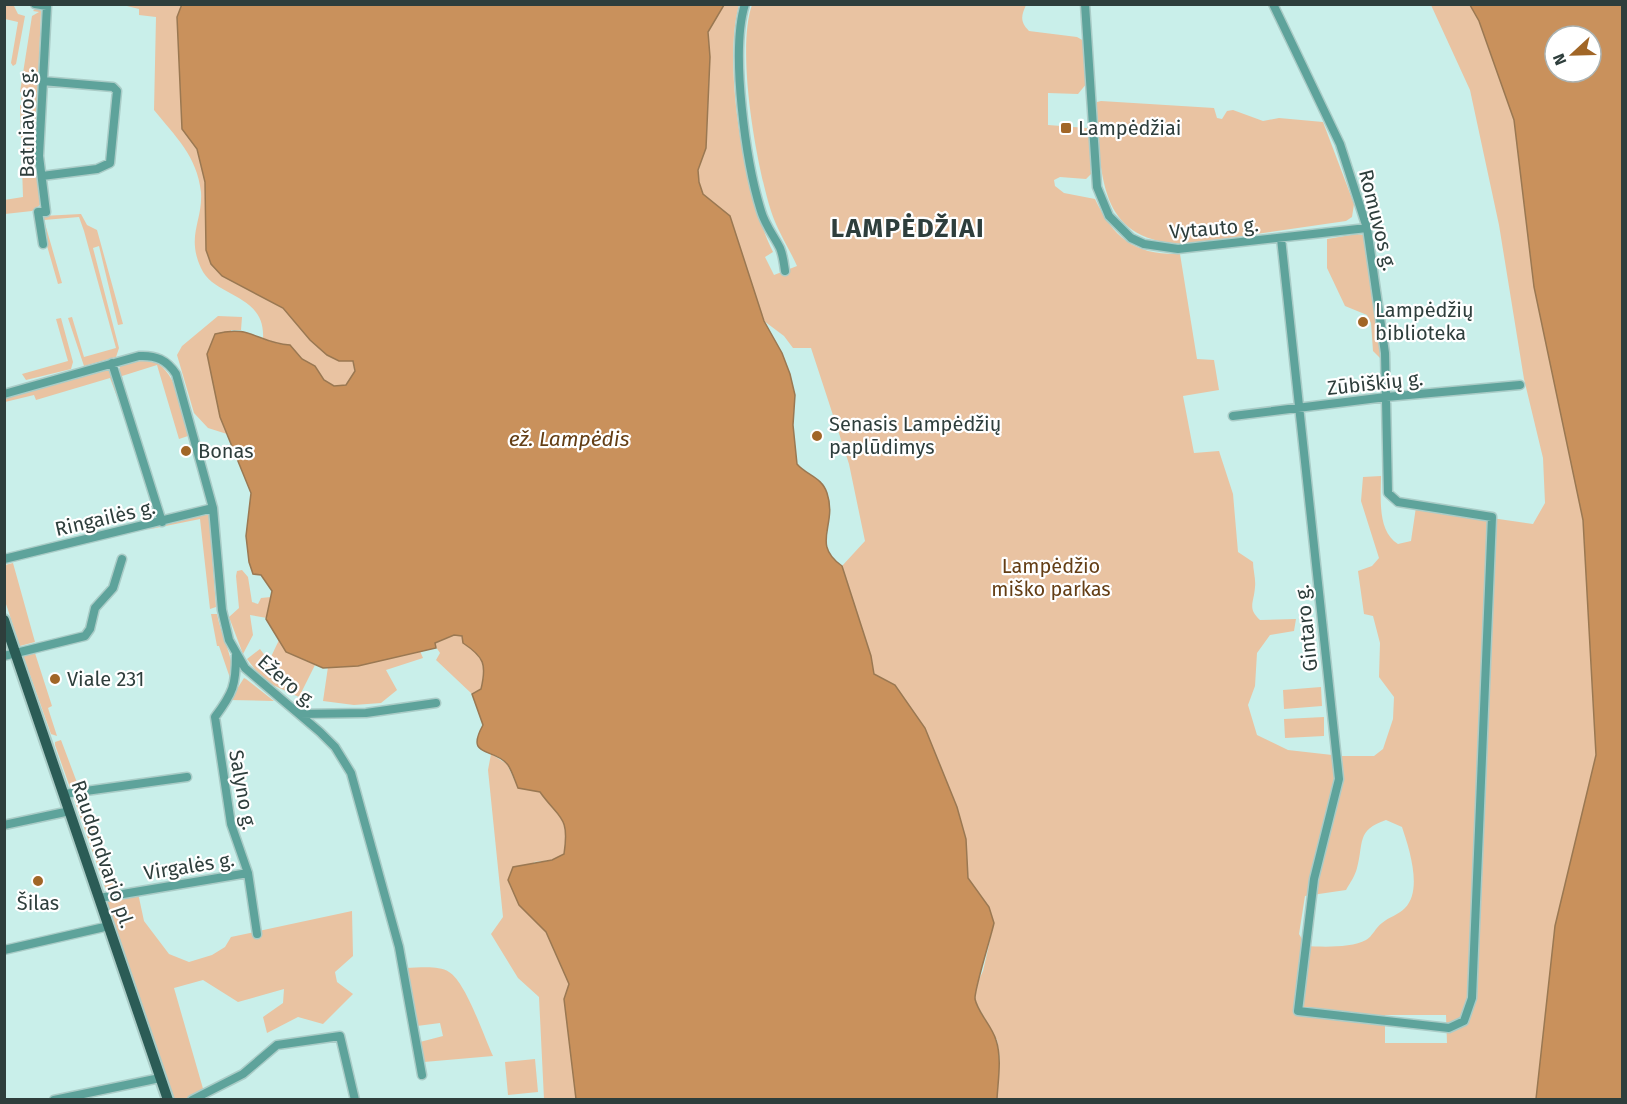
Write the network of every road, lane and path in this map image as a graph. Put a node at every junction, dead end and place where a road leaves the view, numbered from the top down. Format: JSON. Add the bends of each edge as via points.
{"nodes":[{"id":1,"x":35,"y":4,"type":"edge"},
{"id":2,"x":745,"y":4,"type":"edge"},
{"id":3,"x":1085,"y":4,"type":"edge"},
{"id":4,"x":1273,"y":4,"type":"edge"},
{"id":5,"x":42,"y":81,"type":"junction"},
{"id":6,"x":42,"y":176,"type":"junction"},
{"id":7,"x":1367,"y":228,"type":"junction"},
{"id":8,"x":1281,"y":238,"type":"junction"},
{"id":9,"x":43,"y":244,"type":"dead end"},
{"id":10,"x":785,"y":271,"type":"dead end"},
{"id":11,"x":112,"y":363,"type":"junction"},
{"id":12,"x":1521,"y":385,"type":"dead end"},
{"id":13,"x":4,"y":394,"type":"edge"},
{"id":14,"x":1386,"y":397,"type":"junction"},
{"id":15,"x":1299,"y":408,"type":"junction"},
{"id":16,"x":1233,"y":416,"type":"dead end"},
{"id":17,"x":213,"y":508,"type":"junction"},
{"id":18,"x":162,"y":522,"type":"junction"},
{"id":19,"x":4,"y":559,"type":"edge"},
{"id":20,"x":122,"y":560,"type":"dead end"},
{"id":21,"x":4,"y":620,"type":"edge"},
{"id":22,"x":10,"y":655,"type":"edge"},
{"id":23,"x":236,"y":655,"type":"junction"},
{"id":24,"x":436,"y":703,"type":"dead end"},
{"id":25,"x":299,"y":714,"type":"junction"},
{"id":26,"x":187,"y":777,"type":"dead end"},
{"id":27,"x":64,"y":794,"type":"junction"},
{"id":28,"x":70,"y":811,"type":"junction"},
{"id":29,"x":4,"y":825,"type":"edge"},
{"id":30,"x":248,"y":873,"type":"junction"},
{"id":31,"x":99,"y":898,"type":"junction"},
{"id":32,"x":108,"y":926,"type":"junction"},
{"id":33,"x":257,"y":934,"type":"dead end"},
{"id":34,"x":4,"y":950,"type":"edge"},
{"id":35,"x":1298,"y":1011,"type":"joint"},
{"id":36,"x":422,"y":1075,"type":"dead end"},
{"id":37,"x":160,"y":1078,"type":"junction"},
{"id":38,"x":54,"y":1100,"type":"edge"},
{"id":39,"x":168,"y":1100,"type":"edge"},
{"id":40,"x":192,"y":1100,"type":"edge"},
{"id":41,"x":355,"y":1100,"type":"edge"}],
"edges":[{"from":1,"to":5,"type":"street","name":"Batniavos g.","via":[[47,6]]},
{"from":2,"to":10,"type":"street","via":[[740,58],[746,129],[762,214],[781,249]]},
{"from":3,"to":8,"type":"street","name":"Vytauto g.","via":[[1097,187],[1109,216],[1131,238],[1162,249]]},
{"from":4,"to":7,"type":"street","name":"Romuvos g.","via":[[1340,144]]},
{"from":5,"to":6,"type":"street","name":"Batniavos g."},
{"from":5,"to":6,"type":"street","via":[[113,87],[117,91],[110,163],[97,169]]},
{"from":6,"to":9,"type":"street","name":"Batniavos g.","via":[[46,212],[38,213]]},
{"from":7,"to":8,"type":"street","name":"Vytauto g."},
{"from":7,"to":14,"type":"street","name":"Romuvos g.","via":[[1380,306]]},
{"from":8,"to":15,"type":"street","name":"Gintaro g."},
{"from":11,"to":13,"type":"street","name":"Ežero g."},
{"from":11,"to":17,"type":"street","name":"Ežero g.","via":[[148,355],[171,366],[181,385]]},
{"from":11,"to":18,"type":"street"},
{"from":12,"to":14,"type":"street","name":"Zūbiškių g."},
{"from":14,"to":15,"type":"street","name":"Zūbiškių g."},
{"from":14,"to":35,"type":"street","name":"Romuvos g.","via":[[1386,485],[1392,499],[1492,517],[1470,1007],[1464,1021],[1449,1028]]},
{"from":15,"to":16,"type":"street","name":"Zūbiškių g."},
{"from":15,"to":35,"type":"street","name":"Gintaro g.","via":[[1339,779],[1314,879]]},
{"from":17,"to":18,"type":"street","name":"Ringailės g."},
{"from":17,"to":23,"type":"street","name":"Ežero g.","via":[[225,626]]},
{"from":18,"to":19,"type":"street","name":"Ringailės g."},
{"from":20,"to":22,"type":"street","via":[[113,588],[95,608],[85,636]]},
{"from":21,"to":22,"type":"main road","name":"Raudondvario pl."},
{"from":22,"to":27,"type":"main road","name":"Raudondvario pl."},
{"from":23,"to":25,"type":"street","name":"Ežero g.","via":[[255,678]]},
{"from":23,"to":30,"type":"street","name":"Salyno g.","via":[[232,693],[215,717],[231,824]]},
{"from":24,"to":25,"type":"street","via":[[366,713]]},
{"from":25,"to":36,"type":"street","name":"Ežero g.","via":[[335,747],[351,773],[399,947]]},
{"from":26,"to":27,"type":"street"},
{"from":27,"to":28,"type":"main road","name":"Raudondvario pl."},
{"from":28,"to":29,"type":"street"},
{"from":28,"to":31,"type":"main road","name":"Raudondvario pl."},
{"from":30,"to":31,"type":"street","name":"Virgalės g."},
{"from":30,"to":33,"type":"street","name":"Salyno g."},
{"from":31,"to":32,"type":"main road","name":"Raudondvario pl."},
{"from":32,"to":34,"type":"street"},
{"from":32,"to":37,"type":"main road","name":"Raudondvario pl."},
{"from":37,"to":38,"type":"street"},
{"from":37,"to":39,"type":"main road","name":"Raudondvario pl."},
{"from":40,"to":41,"type":"street","via":[[243,1074],[277,1045],[340,1036]]}]}
